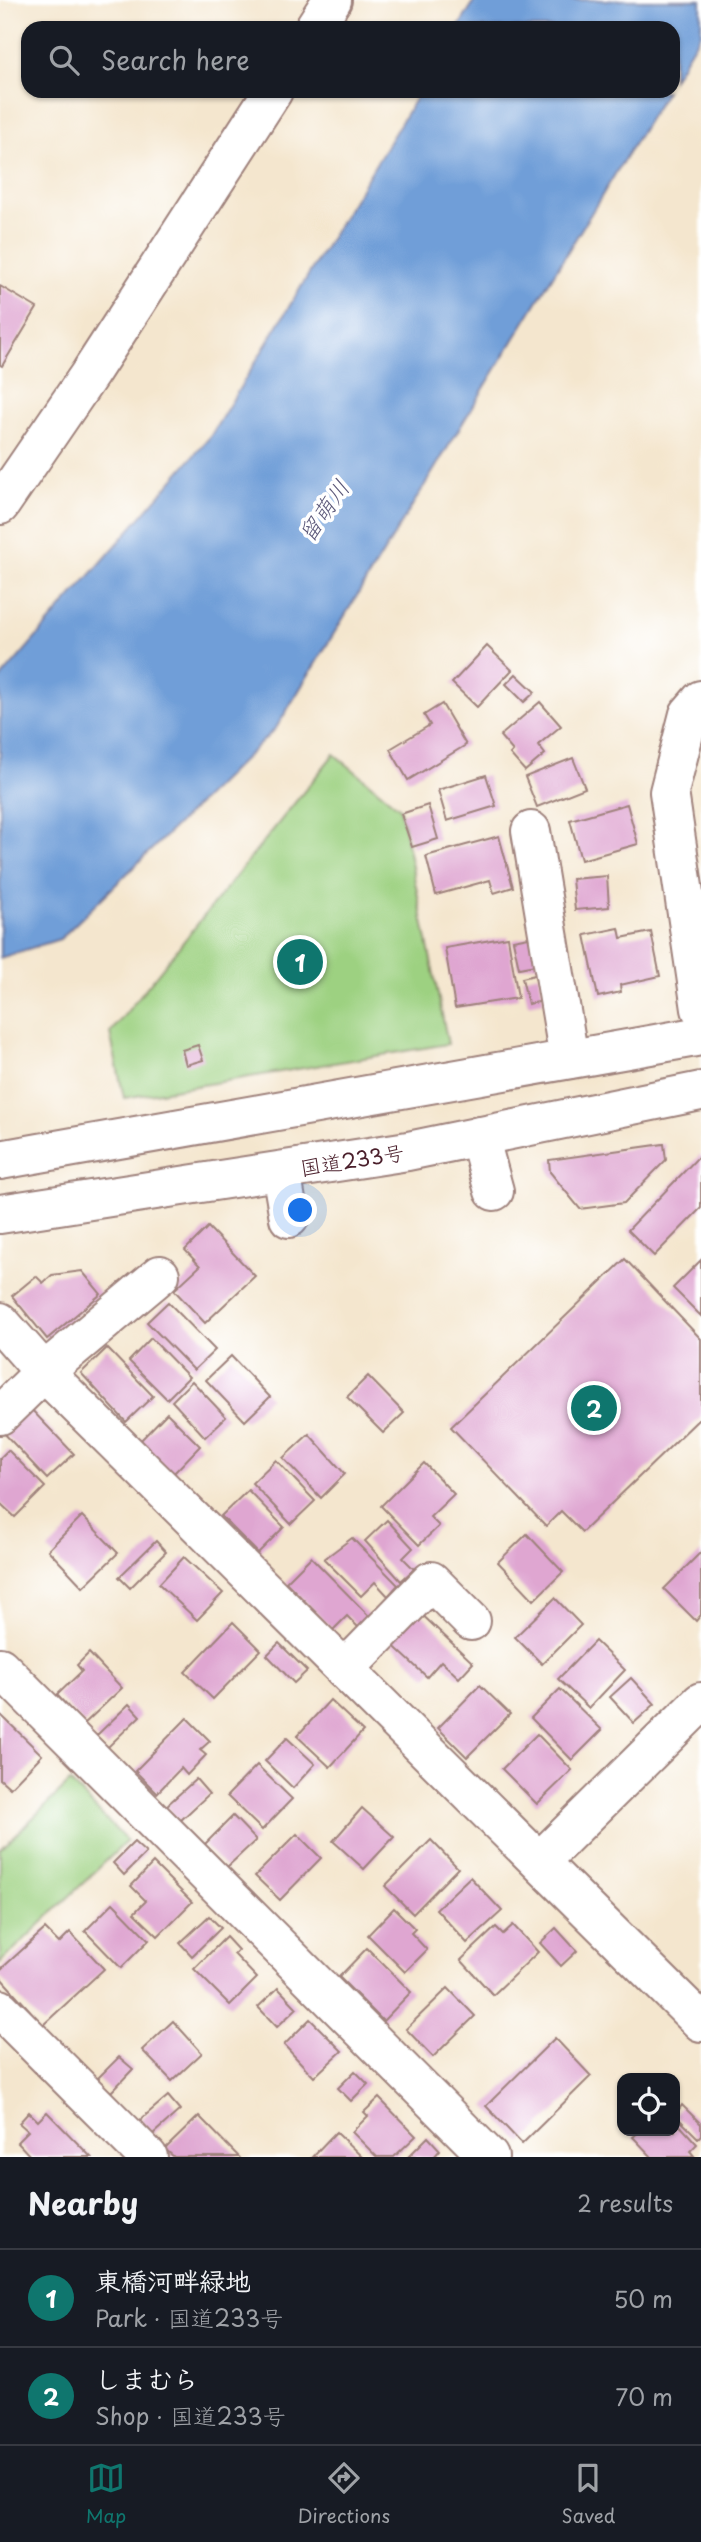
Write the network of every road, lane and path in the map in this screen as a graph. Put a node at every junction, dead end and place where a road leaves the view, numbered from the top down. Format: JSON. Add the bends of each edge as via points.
{"nodes":[{"id":1,"x":332,"y":0,"type":"edge"},
{"id":2,"x":318,"y":21,"type":"edge"},
{"id":3,"x":268,"y":98,"type":"edge"},
{"id":4,"x":0,"y":505,"type":"edge"},
{"id":5,"x":701,"y":700,"type":"edge"},
{"id":6,"x":531,"y":831,"type":"dead end"},
{"id":7,"x":701,"y":1009,"type":"edge"},
{"id":8,"x":701,"y":1036,"type":"edge"},
{"id":9,"x":569,"y":1059,"type":"junction"},
{"id":10,"x":701,"y":1091,"type":"edge"},
{"id":11,"x":479,"y":1136,"type":"junction"},
{"id":12,"x":0,"y":1160,"type":"edge"},
{"id":13,"x":281,"y":1171,"type":"junction"},
{"id":14,"x":494,"y":1191,"type":"dead end"},
{"id":15,"x":0,"y":1214,"type":"edge"},
{"id":16,"x":289,"y":1218,"type":"dead end"},
{"id":17,"x":160,"y":1275,"type":"dead end"},
{"id":18,"x":0,"y":1322,"type":"edge"},
{"id":19,"x":44,"y":1372,"type":"junction"},
{"id":20,"x":0,"y":1415,"type":"edge"},
{"id":21,"x":471,"y":1621,"type":"dead end"},
{"id":22,"x":0,"y":1667,"type":"edge"},
{"id":23,"x":345,"y":1669,"type":"junction"},
{"id":24,"x":701,"y":1702,"type":"edge"},
{"id":25,"x":540,"y":1861,"type":"junction"},
{"id":26,"x":0,"y":2010,"type":"edge"},
{"id":27,"x":701,"y":2022,"type":"edge"},
{"id":28,"x":148,"y":2157,"type":"edge"},
{"id":29,"x":489,"y":2157,"type":"edge"}],
"edges":[{"from":1,"to":2,"type":"main road"},
{"from":3,"to":4,"type":"main road"},
{"from":5,"to":7,"type":"main road","via":[[690,713],[669,792]]},
{"from":6,"to":9,"type":"main road"},
{"from":8,"to":9,"type":"main road"},
{"from":9,"to":12,"type":"main road"},
{"from":10,"to":11,"type":"main road","name":"国道233号"},
{"from":11,"to":13,"type":"main road","name":"国道233号"},
{"from":11,"to":14,"type":"main road"},
{"from":13,"to":15,"type":"main road","name":"国道233号"},
{"from":13,"to":16,"type":"main road"},
{"from":17,"to":19,"type":"main road"},
{"from":18,"to":19,"type":"main road"},
{"from":19,"to":20,"type":"main road"},
{"from":19,"to":23,"type":"main road"},
{"from":21,"to":23,"type":"main road","via":[[430,1581]]},
{"from":22,"to":29,"type":"main road"},
{"from":23,"to":25,"type":"main road"},
{"from":24,"to":25,"type":"main road"},
{"from":25,"to":27,"type":"main road"},
{"from":26,"to":28,"type":"main road"}]}
